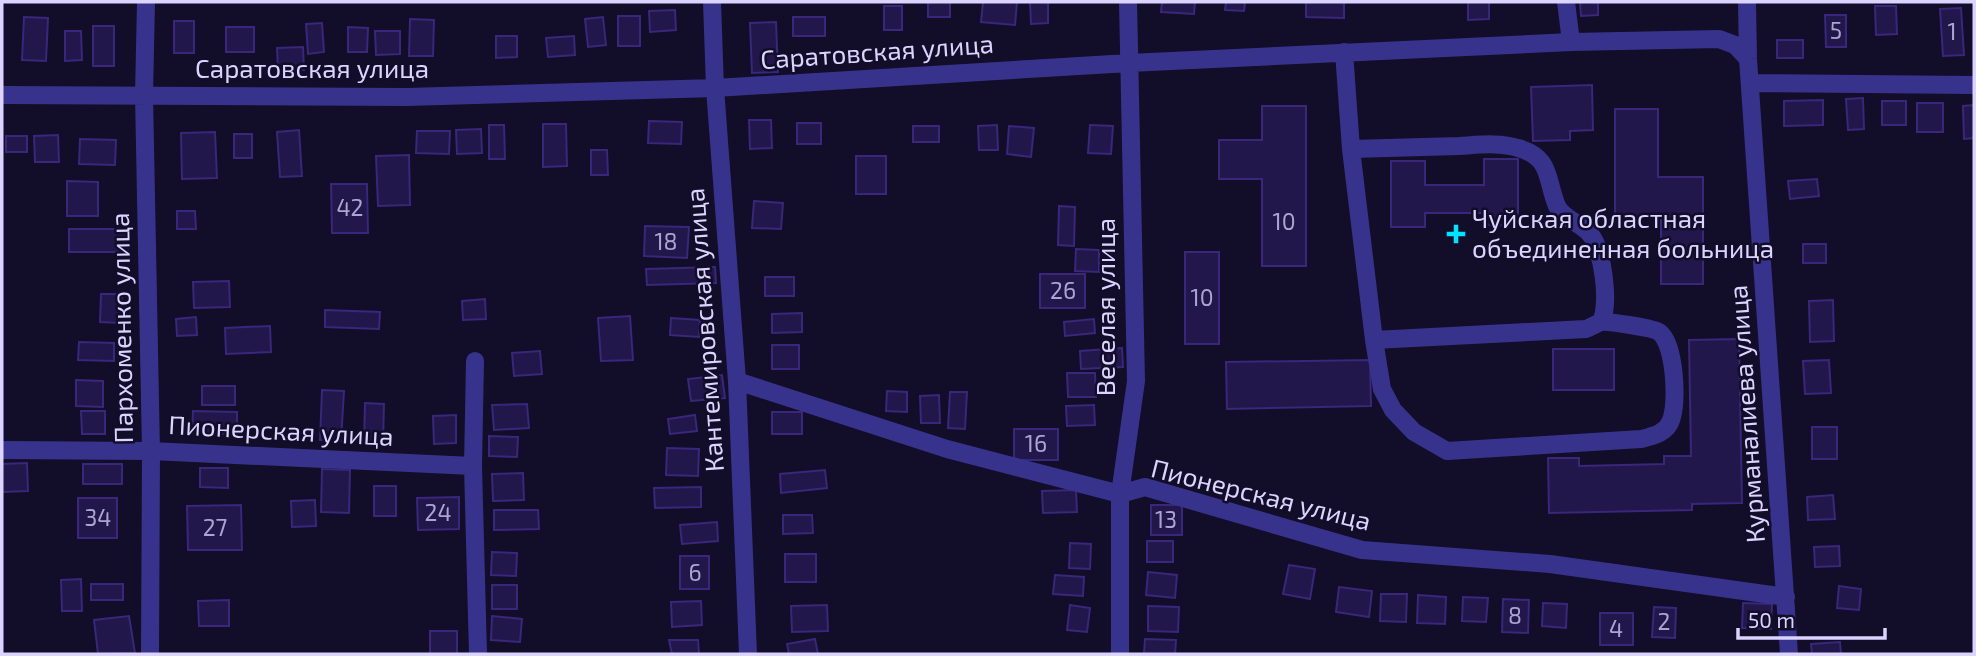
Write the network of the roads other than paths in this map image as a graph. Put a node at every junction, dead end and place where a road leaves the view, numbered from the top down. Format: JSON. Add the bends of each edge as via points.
{"nodes":[{"id":1,"x":146,"y":2,"type":"edge"},
{"id":2,"x":712,"y":2,"type":"edge"},
{"id":3,"x":1128,"y":2,"type":"edge"},
{"id":4,"x":1566,"y":2,"type":"edge"},
{"id":5,"x":1747,"y":2,"type":"edge"},
{"id":6,"x":1572,"y":42,"type":"junction"},
{"id":7,"x":1343,"y":52,"type":"junction"},
{"id":8,"x":1748,"y":59,"type":"junction"},
{"id":9,"x":1129,"y":63,"type":"junction"},
{"id":10,"x":1751,"y":83,"type":"junction"},
{"id":11,"x":1974,"y":85,"type":"edge"},
{"id":12,"x":715,"y":88,"type":"junction"},
{"id":13,"x":2,"y":95,"type":"edge"},
{"id":14,"x":144,"y":95,"type":"junction"},
{"id":15,"x":1351,"y":149,"type":"junction"},
{"id":16,"x":1601,"y":322,"type":"junction"},
{"id":17,"x":1374,"y":340,"type":"junction"},
{"id":18,"x":475,"y":361,"type":"dead end"},
{"id":19,"x":737,"y":381,"type":"junction"},
{"id":20,"x":2,"y":450,"type":"edge"},
{"id":21,"x":151,"y":451,"type":"junction"},
{"id":22,"x":473,"y":466,"type":"junction"},
{"id":23,"x":1120,"y":494,"type":"junction"},
{"id":24,"x":1786,"y":597,"type":"junction"},
{"id":25,"x":150,"y":654,"type":"edge"},
{"id":26,"x":478,"y":654,"type":"edge"},
{"id":27,"x":748,"y":654,"type":"edge"},
{"id":28,"x":1120,"y":654,"type":"edge"},
{"id":29,"x":1789,"y":654,"type":"edge"}],
"edges":[{"from":1,"to":14,"type":"street","name":"Пархоменко улица"},
{"from":2,"to":12,"type":"street","name":"Кантемировская улица"},
{"from":3,"to":9,"type":"street","name":"Веселая улица"},
{"from":4,"to":6,"type":"street"},
{"from":5,"to":8,"type":"street","name":"Курманалиева улица"},
{"from":6,"to":7,"type":"street","name":"Саратовская улица"},
{"from":6,"to":8,"type":"street","name":"Саратовская улица","via":[[1719,39],[1735,45]]},
{"from":7,"to":9,"type":"street","name":"Саратовская улица"},
{"from":7,"to":15,"type":"street"},
{"from":8,"to":10,"type":"street","name":"Курманалиева улица"},
{"from":9,"to":12,"type":"street","name":"Саратовская улица"},
{"from":9,"to":23,"type":"street","name":"Веселая улица","via":[[1136,382]]},
{"from":10,"to":11,"type":"street"},
{"from":10,"to":24,"type":"street","name":"Курманалиева улица"},
{"from":12,"to":14,"type":"street","name":"Саратовская улица","via":[[407,97]]},
{"from":12,"to":19,"type":"street","name":"Кантемировская улица"},
{"from":13,"to":14,"type":"street","name":"Саратовская улица"},
{"from":14,"to":21,"type":"street","name":"Пархоменко улица"},
{"from":15,"to":16,"type":"street","via":[[1517,147],[1543,162],[1558,207],[1595,242],[1604,289]]},
{"from":15,"to":17,"type":"street"},
{"from":16,"to":17,"type":"street","via":[[1586,329]]},
{"from":16,"to":17,"type":"street","via":[[1658,331],[1665,338],[1673,365],[1674,397],[1671,421],[1658,435],[1447,451],[1415,432],[1393,410],[1382,389]]},
{"from":18,"to":22,"type":"street"},
{"from":19,"to":23,"type":"street","name":"Пионерская улица","via":[[947,449]]},
{"from":19,"to":27,"type":"street","name":"Кантемировская улица"},
{"from":20,"to":21,"type":"street","name":"Пионерская улица"},
{"from":21,"to":22,"type":"street","name":"Пионерская улица"},
{"from":21,"to":25,"type":"street","name":"Пархоменко улица"},
{"from":22,"to":26,"type":"street"},
{"from":23,"to":24,"type":"street","name":"Пионерская улица","via":[[1145,487],[1362,550],[1550,564]]},
{"from":23,"to":28,"type":"street","name":"Веселая улица"},
{"from":24,"to":29,"type":"street","name":"Курманалиева улица"}]}
